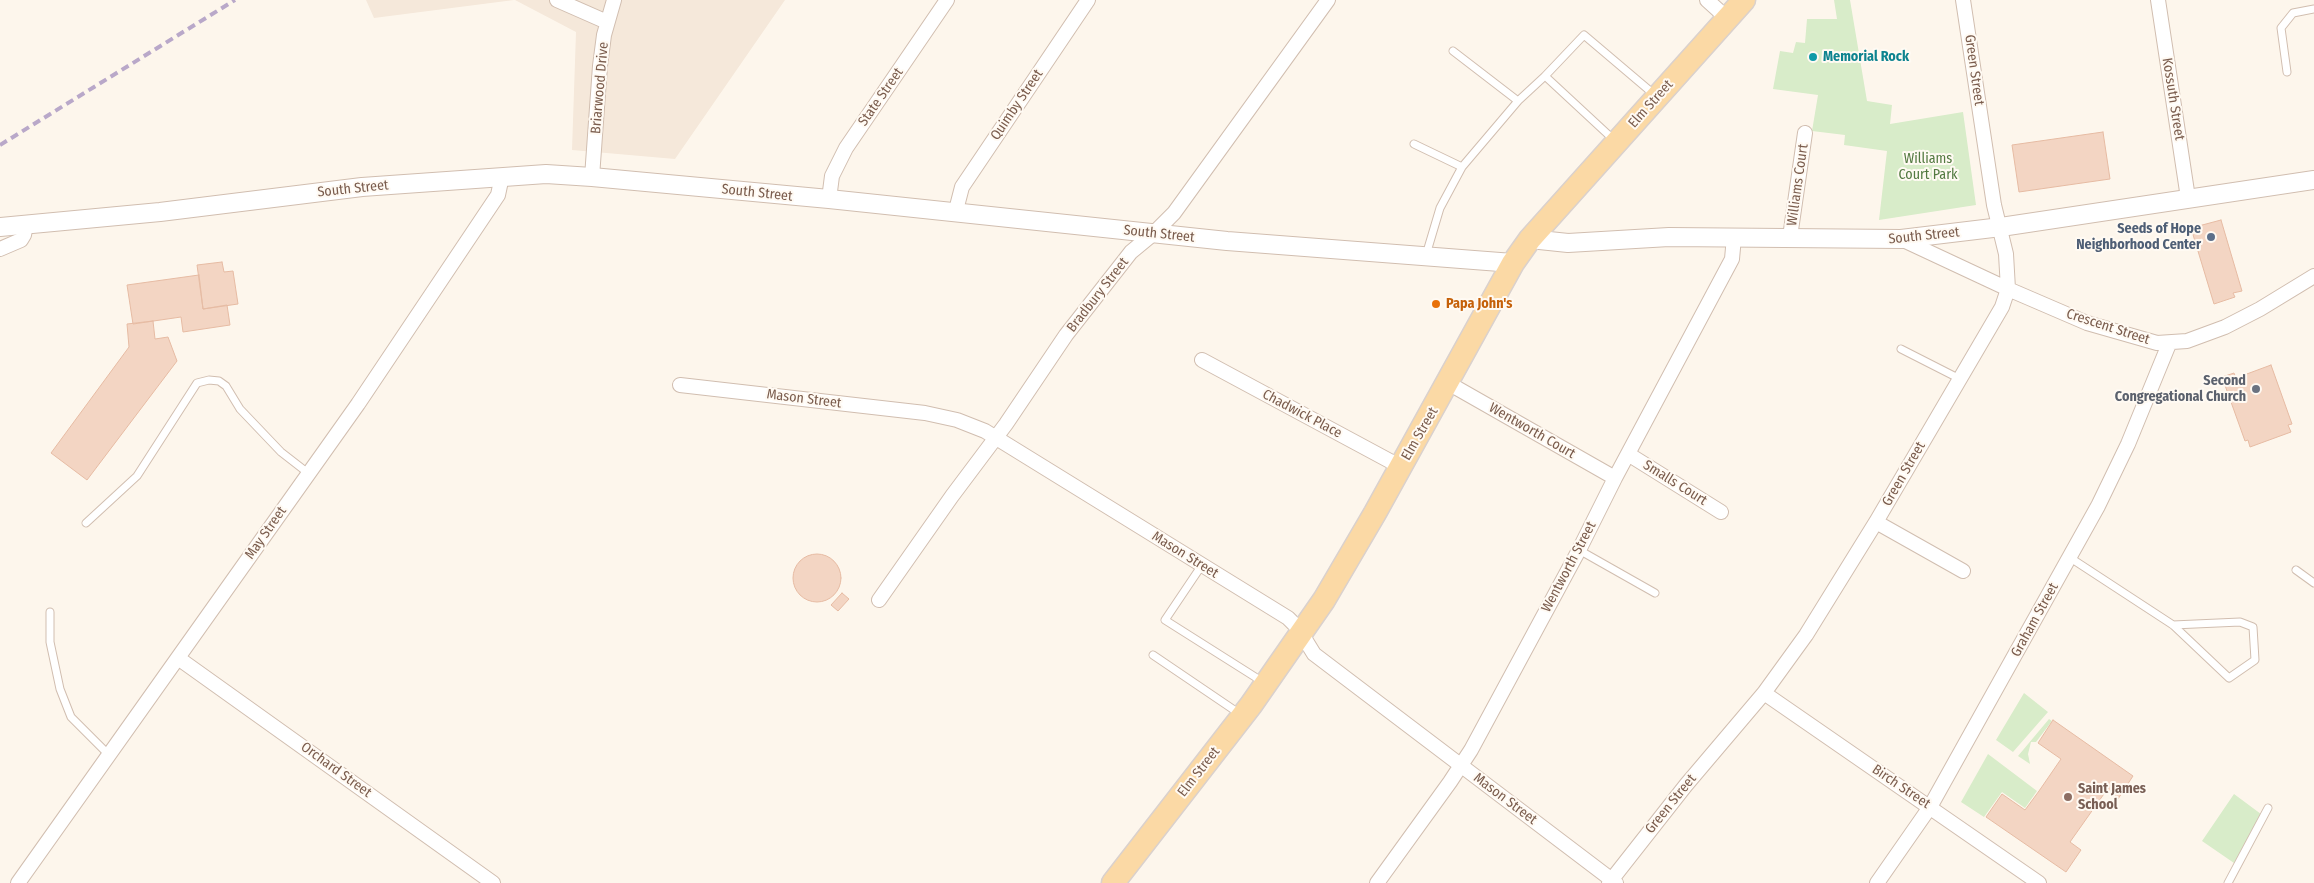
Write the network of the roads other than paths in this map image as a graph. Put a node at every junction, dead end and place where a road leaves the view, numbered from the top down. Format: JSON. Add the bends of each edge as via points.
{"nodes":[{"id":1,"x":557,"y":0,"type":"edge"},
{"id":2,"x":614,"y":0,"type":"edge"},
{"id":3,"x":946,"y":0,"type":"edge"},
{"id":4,"x":1088,"y":0,"type":"edge"},
{"id":5,"x":1328,"y":0,"type":"edge"},
{"id":6,"x":1707,"y":0,"type":"edge"},
{"id":7,"x":1744,"y":0,"type":"edge"},
{"id":8,"x":1964,"y":0,"type":"edge"},
{"id":9,"x":2158,"y":0,"type":"edge"},
{"id":10,"x":2314,"y":9,"type":"edge"},
{"id":11,"x":1728,"y":19,"type":"junction"},
{"id":12,"x":607,"y":22,"type":"junction"},
{"id":13,"x":1453,"y":51,"type":"dead end"},
{"id":14,"x":2288,"y":72,"type":"dead end"},
{"id":15,"x":1545,"y":76,"type":"junction"},
{"id":16,"x":1657,"y":97,"type":"junction"},
{"id":17,"x":1518,"y":101,"type":"junction"},
{"id":18,"x":1805,"y":133,"type":"dead end"},
{"id":19,"x":1617,"y":142,"type":"junction"},
{"id":20,"x":1414,"y":144,"type":"dead end"},
{"id":21,"x":1462,"y":167,"type":"junction"},
{"id":22,"x":502,"y":176,"type":"junction"},
{"id":23,"x":592,"y":177,"type":"junction"},
{"id":24,"x":2314,"y":180,"type":"edge"},
{"id":25,"x":2188,"y":198,"type":"junction"},
{"id":26,"x":829,"y":199,"type":"junction"},
{"id":27,"x":955,"y":214,"type":"junction"},
{"id":28,"x":26,"y":225,"type":"junction"},
{"id":29,"x":0,"y":227,"type":"edge"},
{"id":30,"x":2001,"y":228,"type":"junction"},
{"id":31,"x":1154,"y":233,"type":"junction"},
{"id":32,"x":1734,"y":237,"type":"junction"},
{"id":33,"x":1790,"y":238,"type":"junction"},
{"id":34,"x":1530,"y":239,"type":"junction"},
{"id":35,"x":1901,"y":239,"type":"junction"},
{"id":36,"x":0,"y":249,"type":"edge"},
{"id":37,"x":1426,"y":256,"type":"junction"},
{"id":38,"x":1513,"y":263,"type":"junction"},
{"id":39,"x":2314,"y":276,"type":"edge"},
{"id":40,"x":2008,"y":289,"type":"junction"},
{"id":41,"x":2168,"y":344,"type":"junction"},
{"id":42,"x":1901,"y":349,"type":"dead end"},
{"id":43,"x":1202,"y":360,"type":"dead end"},
{"id":44,"x":1960,"y":378,"type":"junction"},
{"id":45,"x":1448,"y":383,"type":"junction"},
{"id":46,"x":680,"y":385,"type":"dead end"},
{"id":47,"x":996,"y":438,"type":"junction"},
{"id":48,"x":1628,"y":454,"type":"junction"},
{"id":49,"x":1401,"y":467,"type":"junction"},
{"id":50,"x":308,"y":473,"type":"junction"},
{"id":51,"x":1615,"y":478,"type":"junction"},
{"id":52,"x":1721,"y":512,"type":"dead end"},
{"id":53,"x":1876,"y":522,"type":"junction"},
{"id":54,"x":86,"y":523,"type":"dead end"},
{"id":55,"x":1579,"y":550,"type":"junction"},
{"id":56,"x":2069,"y":557,"type":"junction"},
{"id":57,"x":1202,"y":565,"type":"junction"},
{"id":58,"x":2296,"y":570,"type":"dead end"},
{"id":59,"x":1963,"y":572,"type":"dead end"},
{"id":60,"x":2314,"y":583,"type":"edge"},
{"id":61,"x":1655,"y":593,"type":"dead end"},
{"id":62,"x":879,"y":600,"type":"dead end"},
{"id":63,"x":50,"y":612,"type":"dead end"},
{"id":64,"x":2174,"y":625,"type":"junction"},
{"id":65,"x":1302,"y":633,"type":"junction"},
{"id":66,"x":1153,"y":655,"type":"dead end"},
{"id":67,"x":178,"y":658,"type":"junction"},
{"id":68,"x":1266,"y":684,"type":"junction"},
{"id":69,"x":1764,"y":693,"type":"junction"},
{"id":70,"x":1243,"y":716,"type":"junction"},
{"id":71,"x":109,"y":755,"type":"junction"},
{"id":72,"x":1461,"y":766,"type":"junction"},
{"id":73,"x":1930,"y":807,"type":"junction"},
{"id":74,"x":2268,"y":808,"type":"dead end"},
{"id":75,"x":23,"y":881,"type":"edge"},
{"id":76,"x":1612,"y":882,"type":"edge"},
{"id":77,"x":493,"y":883,"type":"edge"},
{"id":78,"x":1113,"y":883,"type":"edge"},
{"id":79,"x":1377,"y":883,"type":"edge"},
{"id":80,"x":1877,"y":883,"type":"edge"},
{"id":81,"x":2039,"y":883,"type":"edge"},
{"id":82,"x":2228,"y":883,"type":"edge"}],
"edges":[{"from":1,"to":12,"type":"street"},
{"from":2,"to":12,"type":"street","name":"Briarwood Drive"},
{"from":3,"to":26,"type":"street","name":"State Street","via":[[846,148],[832,176]]},
{"from":4,"to":27,"type":"street","name":"Quimby Street","via":[[962,187]]},
{"from":5,"to":31,"type":"street","name":"Bradbury Street","via":[[1174,212]]},
{"from":6,"to":11,"type":"street"},
{"from":7,"to":11,"type":"main road","name":"Elm Street"},
{"from":8,"to":30,"type":"street","name":"Green Street","via":[[1994,206]]},
{"from":9,"to":25,"type":"street","name":"Kossuth Street"},
{"from":10,"to":14,"type":"lane","via":[[2293,13],[2282,28]]},
{"from":11,"to":16,"type":"main road","name":"Elm Street"},
{"from":12,"to":23,"type":"street","name":"Briarwood Drive","via":[[600,66]]},
{"from":13,"to":17,"type":"lane"},
{"from":15,"to":16,"type":"lane","via":[[1584,35]]},
{"from":15,"to":17,"type":"lane"},
{"from":15,"to":19,"type":"lane"},
{"from":16,"to":19,"type":"main road","name":"Elm Street"},
{"from":17,"to":21,"type":"lane"},
{"from":18,"to":33,"type":"street","name":"Williams Court"},
{"from":19,"to":34,"type":"main road","name":"Elm Street"},
{"from":20,"to":21,"type":"lane"},
{"from":21,"to":37,"type":"lane","via":[[1440,208]]},
{"from":22,"to":23,"type":"street","name":"South Street"},
{"from":22,"to":28,"type":"street","name":"South Street","via":[[362,187]]},
{"from":22,"to":50,"type":"street","name":"May Street","via":[[498,195]]},
{"from":23,"to":26,"type":"street","name":"South Street"},
{"from":24,"to":25,"type":"street","name":"South Street"},
{"from":25,"to":30,"type":"street","name":"South Street"},
{"from":26,"to":27,"type":"street","name":"South Street"},
{"from":27,"to":31,"type":"street","name":"South Street"},
{"from":28,"to":29,"type":"street","name":"South Street"},
{"from":28,"to":36,"type":"street","via":[[20,240]]},
{"from":30,"to":35,"type":"street","name":"South Street"},
{"from":30,"to":40,"type":"street","name":"Green Street"},
{"from":31,"to":37,"type":"street","name":"South Street"},
{"from":31,"to":47,"type":"street","name":"Bradbury Street","via":[[1131,252],[1099,291],[1060,342]]},
{"from":32,"to":33,"type":"street","name":"South Street"},
{"from":32,"to":34,"type":"street","name":"South Street","via":[[1568,243]]},
{"from":32,"to":48,"type":"street","name":"Wentworth Street","via":[[1732,260]]},
{"from":33,"to":35,"type":"street","name":"South Street"},
{"from":34,"to":38,"type":"main road","name":"Elm Street"},
{"from":35,"to":40,"type":"street","name":"Crescent Street"},
{"from":37,"to":38,"type":"street","name":"South Street"},
{"from":38,"to":45,"type":"main road","name":"Elm Street"},
{"from":39,"to":41,"type":"street","name":"Crescent Street","via":[[2225,327],[2199,338]]},
{"from":40,"to":41,"type":"street","name":"Crescent Street","via":[[2094,326]]},
{"from":40,"to":44,"type":"street","name":"Green Street","via":[[2002,307]]},
{"from":41,"to":56,"type":"street","name":"Graham Street","via":[[2128,444]]},
{"from":42,"to":44,"type":"lane"},
{"from":43,"to":49,"type":"street","name":"Chadwick Place"},
{"from":44,"to":53,"type":"street","name":"Green Street"},
{"from":45,"to":49,"type":"main road","name":"Elm Street"},
{"from":45,"to":51,"type":"street","name":"Wentworth Court"},
{"from":46,"to":47,"type":"street","name":"Mason Street","via":[[925,413],[965,422]]},
{"from":47,"to":57,"type":"street","name":"Mason Street"},
{"from":47,"to":62,"type":"street","name":"Bradbury Street"},
{"from":48,"to":51,"type":"street","name":"Wentworth Street"},
{"from":48,"to":52,"type":"street","name":"Smalls Court"},
{"from":49,"to":65,"type":"main road","name":"Elm Street"},
{"from":50,"to":54,"type":"lane","via":[[281,452],[247,416],[226,386],[209,380],[197,383],[137,476]]},
{"from":50,"to":67,"type":"street","name":"May Street"},
{"from":51,"to":55,"type":"street","name":"Wentworth Street"},
{"from":53,"to":59,"type":"street"},
{"from":53,"to":69,"type":"street","name":"Green Street","via":[[1806,635]]},
{"from":55,"to":61,"type":"lane"},
{"from":55,"to":72,"type":"street","name":"Wentworth Street"},
{"from":56,"to":64,"type":"lane"},
{"from":56,"to":73,"type":"street","name":"Graham Street"},
{"from":57,"to":65,"type":"street","name":"Mason Street","via":[[1288,618]]},
{"from":57,"to":68,"type":"lane","via":[[1165,620]]},
{"from":58,"to":60,"type":"lane"},
{"from":63,"to":71,"type":"lane","via":[[50,642],[60,689],[71,717]]},
{"from":64,"to":64,"type":"lane","via":[[2229,678],[2255,660],[2253,627],[2240,622]]},
{"from":65,"to":68,"type":"main road","name":"Elm Street"},
{"from":65,"to":72,"type":"street","name":"Mason Street","via":[[1314,654]]},
{"from":66,"to":70,"type":"lane"},
{"from":67,"to":71,"type":"street","name":"May Street"},
{"from":67,"to":77,"type":"street","name":"Orchard Street"},
{"from":68,"to":70,"type":"main road","name":"Elm Street"},
{"from":69,"to":73,"type":"street","name":"Birch Street"},
{"from":69,"to":76,"type":"street","name":"Green Street","via":[[1686,785]]},
{"from":70,"to":78,"type":"main road","name":"Elm Street"},
{"from":71,"to":75,"type":"street","name":"May Street"},
{"from":72,"to":76,"type":"street","name":"Mason Street"},
{"from":72,"to":79,"type":"street","name":"Wentworth Street"},
{"from":73,"to":80,"type":"street","name":"Graham Street"},
{"from":73,"to":81,"type":"street","name":"Birch Street"},
{"from":74,"to":82,"type":"lane"}]}
